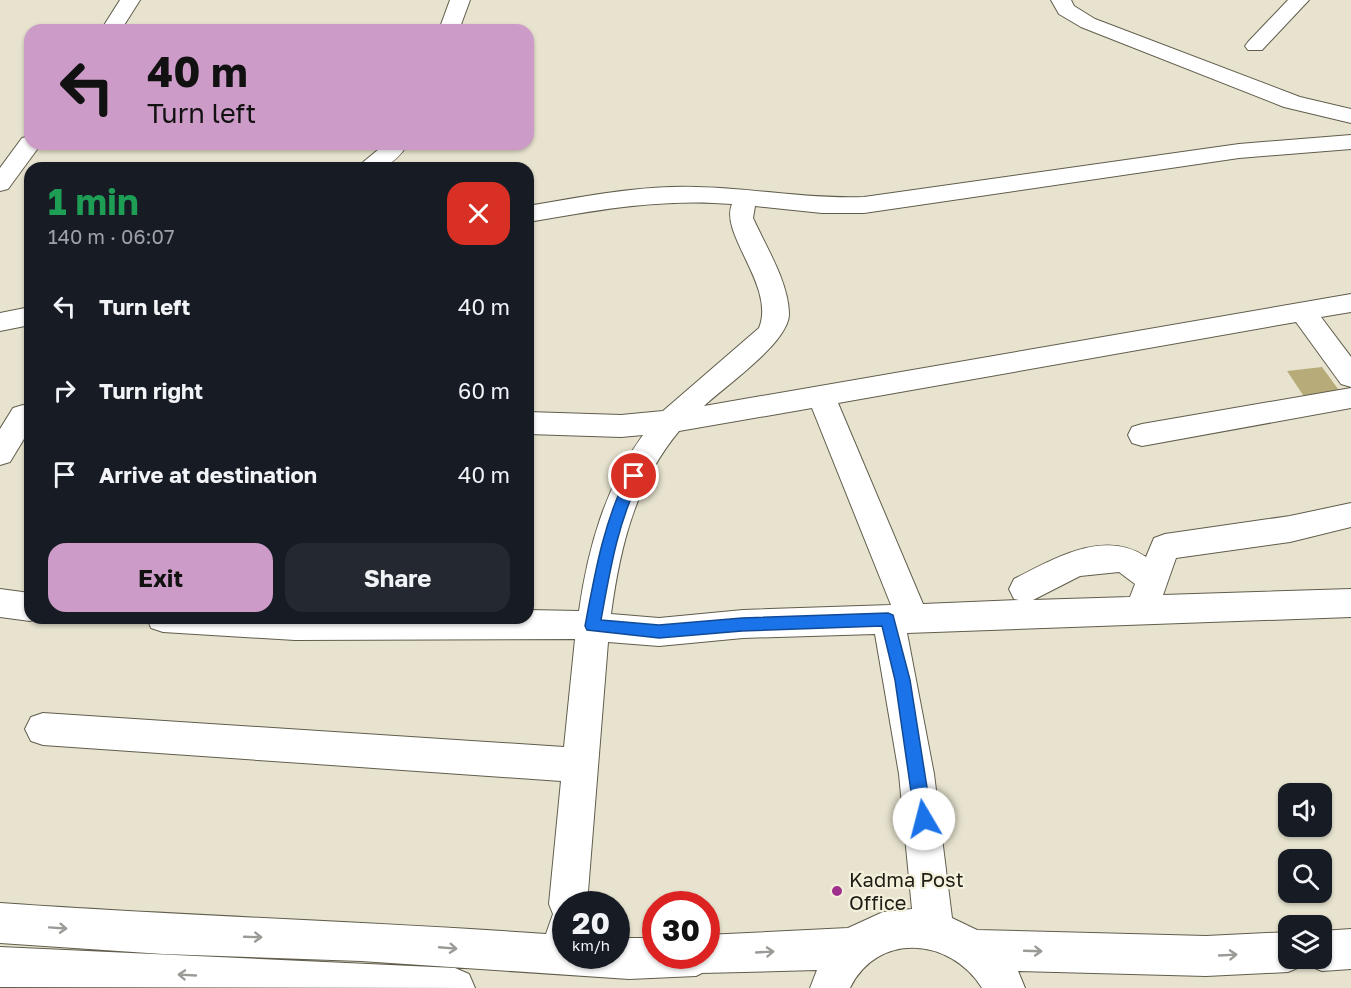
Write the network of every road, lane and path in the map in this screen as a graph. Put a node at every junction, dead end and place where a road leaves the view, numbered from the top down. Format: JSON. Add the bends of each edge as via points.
{"nodes":[{"id":1,"x":130,"y":0,"type":"edge"},
{"id":2,"x":459,"y":0,"type":"edge"},
{"id":3,"x":1061,"y":0,"type":"edge"},
{"id":4,"x":1299,"y":0,"type":"edge"},
{"id":5,"x":115,"y":24,"type":"edge"},
{"id":6,"x":451,"y":24,"type":"edge"},
{"id":7,"x":1255,"y":46,"type":"dead end"},
{"id":8,"x":1351,"y":116,"type":"edge"},
{"id":9,"x":1351,"y":142,"type":"edge"},
{"id":10,"x":25,"y":150,"type":"edge"},
{"id":11,"x":392,"y":150,"type":"edge"},
{"id":12,"x":376,"y":162,"type":"edge"},
{"id":13,"x":0,"y":184,"type":"edge"},
{"id":14,"x":746,"y":199,"type":"junction"},
{"id":15,"x":534,"y":213,"type":"edge"},
{"id":16,"x":1351,"y":303,"type":"edge"},
{"id":17,"x":1303,"y":312,"type":"junction"},
{"id":18,"x":24,"y":317,"type":"edge"},
{"id":19,"x":0,"y":322,"type":"edge"},
{"id":20,"x":1351,"y":377,"type":"edge"},
{"id":21,"x":821,"y":395,"type":"junction"},
{"id":22,"x":1351,"y":398,"type":"edge"},
{"id":23,"x":18,"y":417,"type":"edge"},
{"id":24,"x":670,"y":422,"type":"junction"},
{"id":25,"x":534,"y":423,"type":"edge"},
{"id":26,"x":1142,"y":435,"type":"dead end"},
{"id":27,"x":0,"y":454,"type":"edge"},
{"id":28,"x":1351,"y":515,"type":"edge"},
{"id":29,"x":1152,"y":579,"type":"junction"},
{"id":30,"x":1025,"y":589,"type":"dead end"},
{"id":31,"x":0,"y":603,"type":"edge"},
{"id":32,"x":1351,"y":603,"type":"edge"},
{"id":33,"x":24,"y":606,"type":"edge"},
{"id":34,"x":1141,"y":611,"type":"junction"},
{"id":35,"x":900,"y":619,"type":"junction"},
{"id":36,"x":262,"y":624,"type":"edge"},
{"id":37,"x":592,"y":626,"type":"junction"},
{"id":38,"x":43,"y":729,"type":"dead end"},
{"id":39,"x":580,"y":765,"type":"junction"},
{"id":40,"x":569,"y":891,"type":"edge"},
{"id":41,"x":0,"y":923,"type":"edge"},
{"id":42,"x":933,"y":929,"type":"junction"},
{"id":43,"x":552,"y":948,"type":"edge"},
{"id":44,"x":853,"y":948,"type":"junction"},
{"id":45,"x":974,"y":950,"type":"junction"},
{"id":46,"x":1351,"y":950,"type":"edge"},
{"id":47,"x":1332,"y":951,"type":"edge"},
{"id":48,"x":1278,"y":952,"type":"edge"},
{"id":49,"x":720,"y":954,"type":"edge"},
{"id":50,"x":0,"y":967,"type":"edge"},
{"id":51,"x":455,"y":988,"type":"edge"},
{"id":52,"x":830,"y":988,"type":"edge"},
{"id":53,"x":1005,"y":988,"type":"edge"}],
"edges":[{"from":1,"to":5,"type":"street"},
{"from":2,"to":6,"type":"street"},
{"from":3,"to":8,"type":"street","via":[[1066,10],[1088,24],[1292,102]]},
{"from":4,"to":7,"type":"street"},
{"from":9,"to":14,"type":"street","via":[[1239,151],[864,205],[809,206]]},
{"from":10,"to":13,"type":"street"},
{"from":11,"to":12,"type":"street"},
{"from":14,"to":15,"type":"street","via":[[667,194]]},
{"from":14,"to":24,"type":"street","via":[[741,218],[772,296],[775,324],[769,334]]},
{"from":16,"to":17,"type":"street"},
{"from":17,"to":20,"type":"street"},
{"from":17,"to":21,"type":"street"},
{"from":18,"to":19,"type":"street"},
{"from":21,"to":24,"type":"street"},
{"from":21,"to":35,"type":"street"},
{"from":22,"to":26,"type":"street"},
{"from":23,"to":27,"type":"street"},
{"from":24,"to":25,"type":"street","via":[[621,426]]},
{"from":24,"to":37,"type":"street","via":[[645,454],[624,497],[608,544]]},
{"from":28,"to":29,"type":"street","via":[[1290,529],[1165,547]]},
{"from":29,"to":30,"type":"street","via":[[1124,559],[1101,560],[1075,563]]},
{"from":29,"to":34,"type":"street"},
{"from":31,"to":33,"type":"street"},
{"from":32,"to":34,"type":"street"},
{"from":34,"to":35,"type":"street"},
{"from":35,"to":37,"type":"street","via":[[742,624],[659,632]]},
{"from":35,"to":42,"type":"street","via":[[902,680],[927,840]]},
{"from":36,"to":37,"type":"street"},
{"from":37,"to":39,"type":"street"},
{"from":38,"to":39,"type":"street"},
{"from":39,"to":40,"type":"street"},
{"from":41,"to":43,"type":"street","one_way":true,"via":[[163,934]]},
{"from":42,"to":44,"type":"street","via":[[891,928]]},
{"from":42,"to":45,"type":"street"},
{"from":49,"to":44,"type":"street","one_way":true},
{"from":44,"to":52,"type":"street","via":[[832,978]]},
{"from":45,"to":48,"type":"street","one_way":true,"via":[[1206,956]]},
{"from":45,"to":53,"type":"street"},
{"from":46,"to":47,"type":"street"},
{"from":51,"to":50,"type":"street","one_way":true}]}
